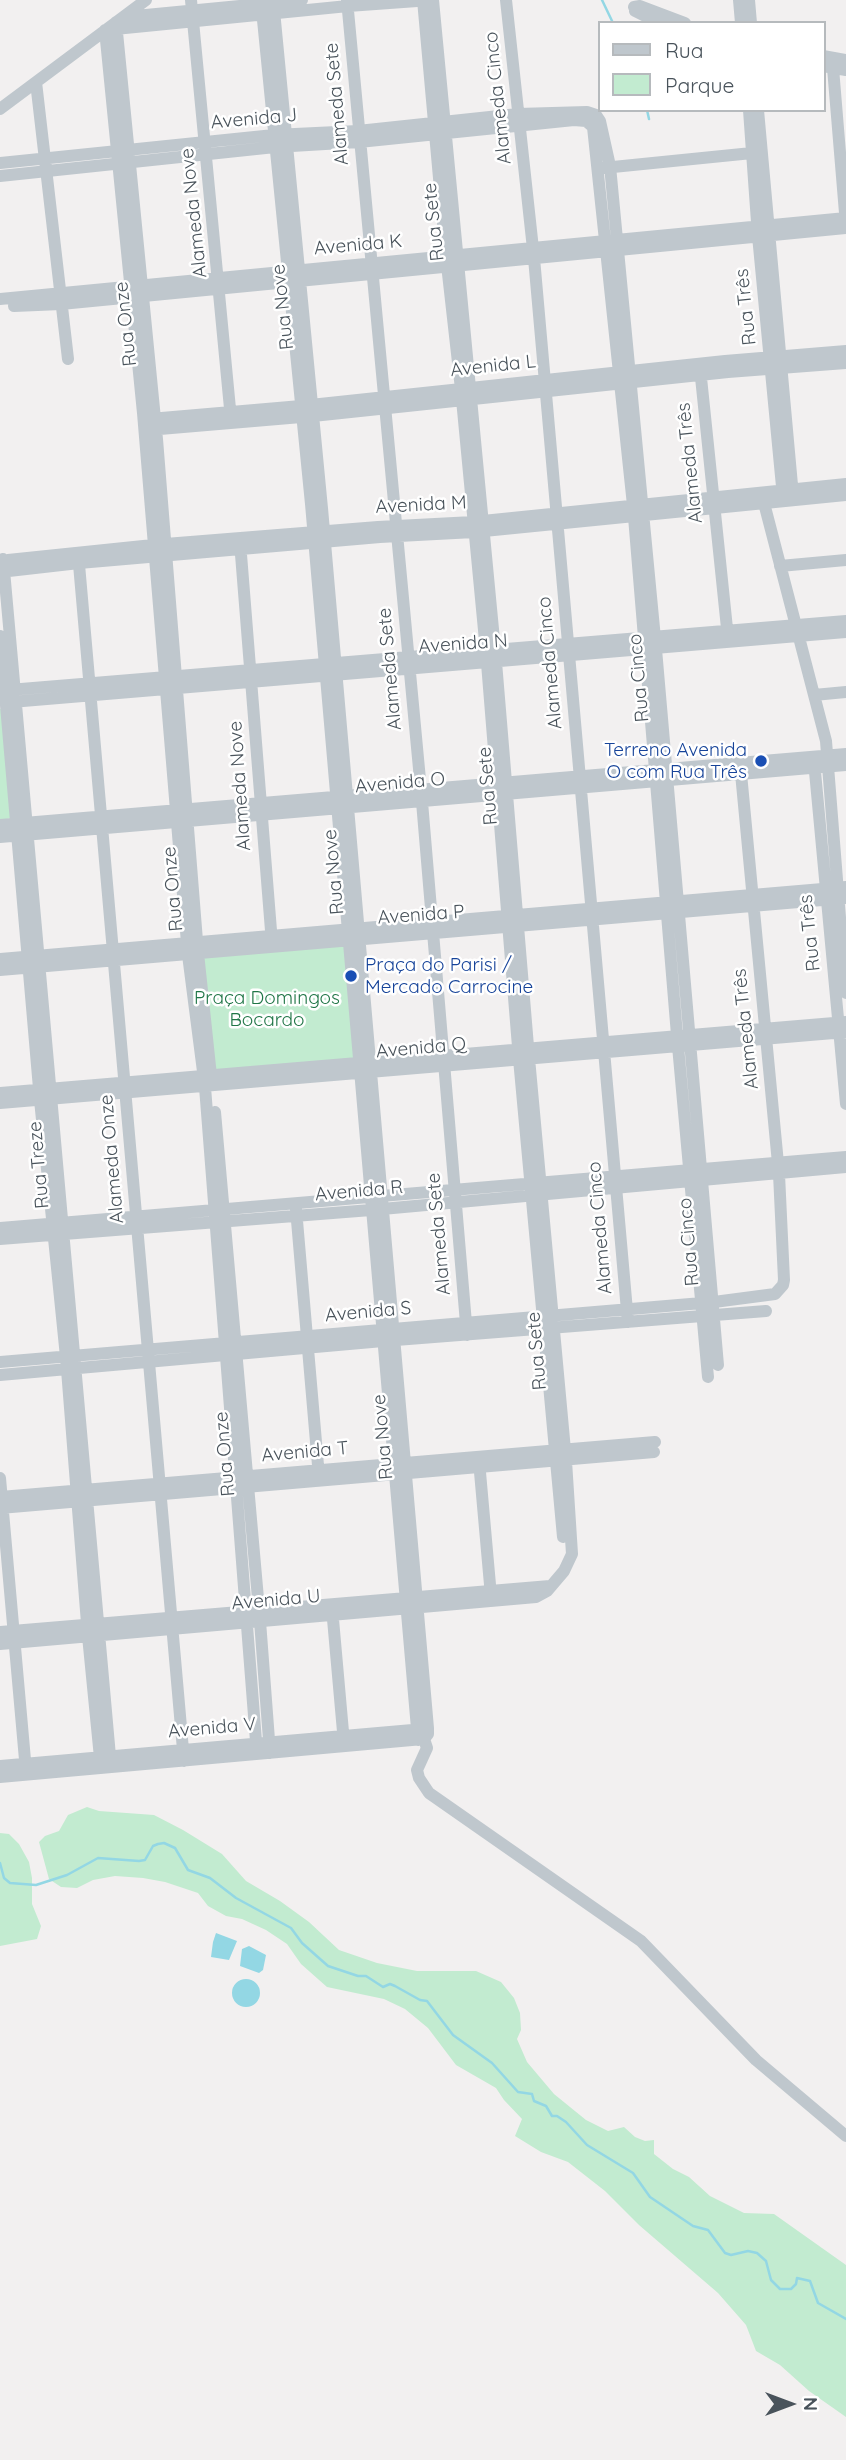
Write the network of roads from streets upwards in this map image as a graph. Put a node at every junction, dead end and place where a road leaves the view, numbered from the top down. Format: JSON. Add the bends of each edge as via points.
{"nodes":[{"id":1,"x":146,"y":0,"type":"edge"},
{"id":2,"x":302,"y":0,"type":"edge"},
{"id":3,"x":423,"y":0,"type":"edge"},
{"id":4,"x":432,"y":0,"type":"edge"},
{"id":5,"x":506,"y":0,"type":"edge"},
{"id":6,"x":739,"y":0,"type":"edge"},
{"id":7,"x":749,"y":0,"type":"edge"},
{"id":8,"x":348,"y":3,"type":"edge"},
{"id":9,"x":268,"y":6,"type":"edge"},
{"id":10,"x":192,"y":10,"type":"edge"},
{"id":11,"x":655,"y":21,"type":"edge"},
{"id":12,"x":680,"y":21,"type":"edge"},
{"id":13,"x":741,"y":21,"type":"edge"},
{"id":14,"x":751,"y":21,"type":"edge"},
{"id":15,"x":115,"y":25,"type":"junction"},
{"id":16,"x":825,"y":56,"type":"edge"},
{"id":17,"x":846,"y":60,"type":"edge"},
{"id":18,"x":834,"y":68,"type":"edge"},
{"id":19,"x":36,"y":82,"type":"junction"},
{"id":20,"x":0,"y":109,"type":"edge"},
{"id":21,"x":749,"y":112,"type":"edge"},
{"id":22,"x":758,"y":112,"type":"edge"},
{"id":23,"x":519,"y":120,"type":"junction"},
{"id":24,"x":594,"y":120,"type":"joint"},
{"id":25,"x":439,"y":128,"type":"junction"},
{"id":26,"x":359,"y":137,"type":"junction"},
{"id":27,"x":280,"y":141,"type":"junction"},
{"id":28,"x":207,"y":148,"type":"junction"},
{"id":29,"x":752,"y":153,"type":"junction"},
{"id":30,"x":123,"y":157,"type":"junction"},
{"id":31,"x":0,"y":163,"type":"edge"},
{"id":32,"x":45,"y":165,"type":"junction"},
{"id":33,"x":604,"y":168,"type":"junction"},
{"id":34,"x":0,"y":176,"type":"edge"},
{"id":35,"x":846,"y":224,"type":"edge"},
{"id":36,"x":763,"y":231,"type":"junction"},
{"id":37,"x":612,"y":246,"type":"junction"},
{"id":38,"x":533,"y":253,"type":"junction"},
{"id":39,"x":452,"y":261,"type":"junction"},
{"id":40,"x":374,"y":269,"type":"junction"},
{"id":41,"x":294,"y":276,"type":"junction"},
{"id":42,"x":220,"y":283,"type":"junction"},
{"id":43,"x":136,"y":291,"type":"junction"},
{"id":44,"x":0,"y":299,"type":"edge"},
{"id":45,"x":60,"y":299,"type":"junction"},
{"id":46,"x":0,"y":307,"type":"edge"},
{"id":47,"x":846,"y":351,"type":"edge"},
{"id":48,"x":68,"y":359,"type":"dead end"},
{"id":49,"x":776,"y":363,"type":"junction"},
{"id":50,"x":846,"y":363,"type":"edge"},
{"id":51,"x":700,"y":369,"type":"junction"},
{"id":52,"x":625,"y":378,"type":"junction"},
{"id":53,"x":545,"y":386,"type":"junction"},
{"id":54,"x":467,"y":394,"type":"junction"},
{"id":55,"x":386,"y":403,"type":"junction"},
{"id":56,"x":307,"y":411,"type":"junction"},
{"id":57,"x":231,"y":418,"type":"junction"},
{"id":58,"x":150,"y":425,"type":"junction"},
{"id":59,"x":846,"y":484,"type":"edge"},
{"id":60,"x":788,"y":494,"type":"junction"},
{"id":61,"x":846,"y":495,"type":"edge"},
{"id":62,"x":713,"y":503,"type":"junction"},
{"id":63,"x":764,"y":503,"type":"junction"},
{"id":64,"x":638,"y":510,"type":"junction"},
{"id":65,"x":557,"y":519,"type":"junction"},
{"id":66,"x":478,"y":527,"type":"junction"},
{"id":67,"x":397,"y":531,"type":"junction"},
{"id":68,"x":319,"y":537,"type":"junction"},
{"id":69,"x":240,"y":544,"type":"junction"},
{"id":70,"x":159,"y":550,"type":"junction"},
{"id":71,"x":79,"y":558,"type":"junction"},
{"id":72,"x":846,"y":561,"type":"edge"},
{"id":73,"x":2,"y":565,"type":"edge"},
{"id":74,"x":780,"y":566,"type":"junction"},
{"id":75,"x":846,"y":621,"type":"edge"},
{"id":76,"x":797,"y":631,"type":"junction"},
{"id":77,"x":846,"y":632,"type":"edge"},
{"id":78,"x":0,"y":636,"type":"edge"},
{"id":79,"x":728,"y":637,"type":"junction"},
{"id":80,"x":650,"y":644,"type":"junction"},
{"id":81,"x":568,"y":650,"type":"junction"},
{"id":82,"x":491,"y":656,"type":"junction"},
{"id":83,"x":409,"y":662,"type":"junction"},
{"id":84,"x":331,"y":669,"type":"junction"},
{"id":85,"x":251,"y":676,"type":"junction"},
{"id":86,"x":171,"y":682,"type":"junction"},
{"id":87,"x":90,"y":689,"type":"junction"},
{"id":88,"x":846,"y":692,"type":"edge"},
{"id":89,"x":814,"y":695,"type":"junction"},
{"id":90,"x":7,"y":697,"type":"edge"},
{"id":91,"x":846,"y":754,"type":"edge"},
{"id":92,"x":821,"y":762,"type":"junction"},
{"id":93,"x":846,"y":765,"type":"edge"},
{"id":94,"x":741,"y":768,"type":"junction"},
{"id":95,"x":661,"y":774,"type":"junction"},
{"id":96,"x":580,"y":781,"type":"junction"},
{"id":97,"x":503,"y":788,"type":"junction"},
{"id":98,"x":421,"y":795,"type":"junction"},
{"id":99,"x":342,"y":801,"type":"junction"},
{"id":100,"x":261,"y":808,"type":"junction"},
{"id":101,"x":182,"y":815,"type":"junction"},
{"id":102,"x":102,"y":822,"type":"junction"},
{"id":103,"x":0,"y":825,"type":"edge"},
{"id":104,"x":22,"y":829,"type":"junction"},
{"id":105,"x":846,"y":829,"type":"edge"},
{"id":106,"x":832,"y":830,"type":"junction"},
{"id":107,"x":0,"y":837,"type":"edge"},
{"id":108,"x":836,"y":893,"type":"edge"},
{"id":109,"x":752,"y":901,"type":"junction"},
{"id":110,"x":672,"y":908,"type":"junction"},
{"id":111,"x":592,"y":914,"type":"junction"},
{"id":112,"x":514,"y":922,"type":"junction"},
{"id":113,"x":432,"y":928,"type":"junction"},
{"id":114,"x":353,"y":935,"type":"junction"},
{"id":115,"x":272,"y":941,"type":"junction"},
{"id":116,"x":193,"y":948,"type":"junction"},
{"id":117,"x":113,"y":955,"type":"junction"},
{"id":118,"x":0,"y":959,"type":"edge"},
{"id":119,"x":34,"y":961,"type":"junction"},
{"id":120,"x":0,"y":970,"type":"edge"},
{"id":121,"x":846,"y":993,"type":"edge"},
{"id":122,"x":842,"y":1028,"type":"edge"},
{"id":123,"x":767,"y":1033,"type":"junction"},
{"id":124,"x":683,"y":1039,"type":"junction"},
{"id":125,"x":604,"y":1046,"type":"junction"},
{"id":126,"x":524,"y":1053,"type":"junction"},
{"id":127,"x":443,"y":1060,"type":"junction"},
{"id":128,"x":364,"y":1067,"type":"junction"},
{"id":129,"x":207,"y":1081,"type":"junction"},
{"id":130,"x":124,"y":1088,"type":"junction"},
{"id":131,"x":0,"y":1093,"type":"edge"},
{"id":132,"x":46,"y":1094,"type":"junction"},
{"id":133,"x":0,"y":1103,"type":"edge"},
{"id":134,"x":846,"y":1104,"type":"edge"},
{"id":135,"x":846,"y":1157,"type":"edge"},
{"id":136,"x":846,"y":1167,"type":"edge"},
{"id":137,"x":778,"y":1168,"type":"junction"},
{"id":138,"x":696,"y":1176,"type":"junction"},
{"id":139,"x":616,"y":1182,"type":"junction"},
{"id":140,"x":536,"y":1189,"type":"junction"},
{"id":141,"x":455,"y":1196,"type":"junction"},
{"id":142,"x":376,"y":1203,"type":"junction"},
{"id":143,"x":295,"y":1210,"type":"junction"},
{"id":144,"x":219,"y":1215,"type":"junction"},
{"id":145,"x":137,"y":1222,"type":"junction"},
{"id":146,"x":0,"y":1228,"type":"edge"},
{"id":147,"x":59,"y":1228,"type":"junction"},
{"id":148,"x":0,"y":1239,"type":"edge"},
{"id":149,"x":779,"y":1290,"type":"joint"},
{"id":150,"x":709,"y":1309,"type":"junction"},
{"id":151,"x":766,"y":1311,"type":"dead end"},
{"id":152,"x":627,"y":1316,"type":"junction"},
{"id":153,"x":549,"y":1323,"type":"junction"},
{"id":154,"x":467,"y":1329,"type":"junction"},
{"id":155,"x":388,"y":1335,"type":"junction"},
{"id":156,"x":307,"y":1342,"type":"junction"},
{"id":157,"x":231,"y":1349,"type":"junction"},
{"id":158,"x":149,"y":1356,"type":"junction"},
{"id":159,"x":0,"y":1362,"type":"edge"},
{"id":160,"x":71,"y":1362,"type":"junction"},
{"id":161,"x":718,"y":1365,"type":"dead end"},
{"id":162,"x":0,"y":1375,"type":"edge"},
{"id":163,"x":708,"y":1377,"type":"dead end"},
{"id":164,"x":655,"y":1447,"type":"dead end"},
{"id":165,"x":561,"y":1456,"type":"junction"},
{"id":166,"x":479,"y":1463,"type":"junction"},
{"id":167,"x":400,"y":1469,"type":"junction"},
{"id":168,"x":319,"y":1476,"type":"junction"},
{"id":169,"x":0,"y":1478,"type":"edge"},
{"id":170,"x":242,"y":1482,"type":"junction"},
{"id":171,"x":161,"y":1489,"type":"junction"},
{"id":172,"x":83,"y":1496,"type":"junction"},
{"id":173,"x":1,"y":1502,"type":"edge"},
{"id":174,"x":564,"y":1571,"type":"joint"},
{"id":175,"x":491,"y":1596,"type":"junction"},
{"id":176,"x":412,"y":1602,"type":"junction"},
{"id":177,"x":332,"y":1610,"type":"junction"},
{"id":178,"x":254,"y":1616,"type":"junction"},
{"id":179,"x":172,"y":1623,"type":"junction"},
{"id":180,"x":93,"y":1630,"type":"junction"},
{"id":181,"x":9,"y":1635,"type":"edge"},
{"id":182,"x":0,"y":1644,"type":"edge"},
{"id":183,"x":422,"y":1734,"type":"junction"},
{"id":184,"x":344,"y":1741,"type":"junction"},
{"id":185,"x":263,"y":1748,"type":"junction"},
{"id":186,"x":184,"y":1755,"type":"junction"},
{"id":187,"x":106,"y":1762,"type":"junction"},
{"id":188,"x":0,"y":1766,"type":"edge"},
{"id":189,"x":26,"y":1769,"type":"junction"},
{"id":190,"x":0,"y":1777,"type":"edge"},
{"id":191,"x":846,"y":2136,"type":"edge"}],
"edges":[{"from":1,"to":15,"type":"street"},
{"from":2,"to":9,"type":"street"},
{"from":3,"to":4,"type":"street"},
{"from":3,"to":8,"type":"street"},
{"from":3,"to":25,"type":"street","name":"Rua Sete"},
{"from":4,"to":25,"type":"street","name":"Rua Sete"},
{"from":5,"to":23,"type":"street","name":"Alameda Cinco"},
{"from":6,"to":13,"type":"street"},
{"from":7,"to":14,"type":"street"},
{"from":8,"to":9,"type":"street"},
{"from":8,"to":26,"type":"street","name":"Alameda Sete"},
{"from":9,"to":10,"type":"street"},
{"from":9,"to":27,"type":"street","name":"Rua Nove"},
{"from":10,"to":15,"type":"street"},
{"from":10,"to":28,"type":"street","name":"Alameda Nove"},
{"from":11,"to":12,"type":"street","via":[[634,6]]},
{"from":15,"to":19,"type":"street"},
{"from":15,"to":30,"type":"street","name":"Rua Onze"},
{"from":16,"to":17,"type":"street"},
{"from":18,"to":35,"type":"street"},
{"from":19,"to":20,"type":"street"},
{"from":19,"to":32,"type":"street"},
{"from":21,"to":29,"type":"street","name":"Rua Três"},
{"from":22,"to":36,"type":"street","name":"Rua Três"},
{"from":23,"to":24,"type":"street","name":"Avenida J"},
{"from":23,"to":25,"type":"street","name":"Avenida J"},
{"from":23,"to":38,"type":"street","name":"Alameda Cinco"},
{"from":24,"to":33,"type":"street","name":"Rua Cinco","via":[[604,130]]},
{"from":25,"to":26,"type":"street","name":"Avenida J"},
{"from":25,"to":39,"type":"street","name":"Rua Sete"},
{"from":26,"to":27,"type":"street","name":"Avenida J"},
{"from":26,"to":40,"type":"street","name":"Alameda Sete"},
{"from":27,"to":28,"type":"street","name":"Avenida J"},
{"from":27,"to":41,"type":"street","name":"Rua Nove"},
{"from":28,"to":30,"type":"street","name":"Avenida J"},
{"from":28,"to":42,"type":"street","name":"Alameda Nove"},
{"from":29,"to":33,"type":"street"},
{"from":29,"to":36,"type":"street","name":"Rua Três"},
{"from":30,"to":32,"type":"street","name":"Avenida J"},
{"from":30,"to":43,"type":"street","name":"Rua Onze"},
{"from":31,"to":32,"type":"street","name":"Avenida J"},
{"from":32,"to":34,"type":"street","name":"Avenida J"},
{"from":32,"to":45,"type":"street"},
{"from":33,"to":37,"type":"street","name":"Rua Cinco"},
{"from":35,"to":36,"type":"street","name":"Avenida K"},
{"from":36,"to":37,"type":"street","name":"Avenida K"},
{"from":36,"to":49,"type":"street","name":"Rua Três"},
{"from":37,"to":38,"type":"street","name":"Avenida K"},
{"from":37,"to":52,"type":"street","name":"Rua Cinco"},
{"from":38,"to":39,"type":"street","name":"Avenida K"},
{"from":38,"to":53,"type":"street","name":"Alameda Cinco"},
{"from":39,"to":40,"type":"street","name":"Avenida K"},
{"from":39,"to":54,"type":"street","name":"Rua Sete"},
{"from":40,"to":41,"type":"street","name":"Avenida K"},
{"from":40,"to":55,"type":"street","name":"Alameda Sete"},
{"from":41,"to":42,"type":"street","name":"Avenida K"},
{"from":41,"to":56,"type":"street","name":"Rua Nove"},
{"from":42,"to":43,"type":"street","name":"Avenida K"},
{"from":42,"to":57,"type":"street","name":"Alameda Nove"},
{"from":43,"to":45,"type":"street","name":"Avenida K"},
{"from":43,"to":58,"type":"street","name":"Rua Onze"},
{"from":44,"to":45,"type":"street","name":"Avenida K"},
{"from":45,"to":46,"type":"street","name":"Avenida K"},
{"from":45,"to":48,"type":"street"},
{"from":47,"to":49,"type":"street","name":"Avenida L"},
{"from":49,"to":50,"type":"street","name":"Avenida L"},
{"from":49,"to":51,"type":"street","name":"Avenida L"},
{"from":49,"to":60,"type":"street","name":"Rua Três"},
{"from":51,"to":52,"type":"street","name":"Avenida L"},
{"from":51,"to":62,"type":"street","name":"Alameda Três"},
{"from":52,"to":53,"type":"street","name":"Avenida L"},
{"from":52,"to":64,"type":"street","name":"Rua Cinco"},
{"from":53,"to":54,"type":"street","name":"Avenida L"},
{"from":53,"to":65,"type":"street","name":"Alameda Cinco"},
{"from":54,"to":55,"type":"street","name":"Avenida L"},
{"from":54,"to":66,"type":"street","name":"Rua Sete"},
{"from":55,"to":56,"type":"street","name":"Avenida L"},
{"from":55,"to":67,"type":"street","name":"Alameda Sete"},
{"from":56,"to":57,"type":"street","name":"Avenida L"},
{"from":56,"to":68,"type":"street","name":"Rua Nove"},
{"from":57,"to":58,"type":"street","name":"Avenida L"},
{"from":58,"to":70,"type":"street","name":"Rua Onze"},
{"from":59,"to":60,"type":"street","name":"Avenida M"},
{"from":60,"to":61,"type":"street","name":"Avenida M"},
{"from":60,"to":62,"type":"street","name":"Avenida M"},
{"from":60,"to":63,"type":"street","name":"Avenida M"},
{"from":62,"to":63,"type":"street","name":"Avenida M"},
{"from":62,"to":64,"type":"street","name":"Avenida M"},
{"from":62,"to":79,"type":"street","name":"Alameda Três"},
{"from":63,"to":74,"type":"street"},
{"from":64,"to":65,"type":"street","name":"Avenida M"},
{"from":64,"to":80,"type":"street","name":"Rua Cinco"},
{"from":65,"to":66,"type":"street","name":"Avenida M"},
{"from":65,"to":81,"type":"street","name":"Alameda Cinco"},
{"from":66,"to":67,"type":"street","name":"Avenida M"},
{"from":66,"to":82,"type":"street","name":"Rua Sete"},
{"from":67,"to":68,"type":"street","name":"Avenida M"},
{"from":67,"to":83,"type":"street","name":"Alameda Sete"},
{"from":68,"to":69,"type":"street","name":"Avenida M"},
{"from":68,"to":84,"type":"street","name":"Rua Nove"},
{"from":69,"to":70,"type":"street","name":"Avenida M"},
{"from":69,"to":85,"type":"street","name":"Alameda Nove"},
{"from":70,"to":71,"type":"street","name":"Avenida M"},
{"from":70,"to":86,"type":"street","name":"Rua Onze"},
{"from":71,"to":73,"type":"street","name":"Avenida M"},
{"from":71,"to":87,"type":"street","name":"Alameda Onze"},
{"from":72,"to":74,"type":"street"},
{"from":73,"to":90,"type":"street","name":"Rua Treze"},
{"from":74,"to":76,"type":"street"},
{"from":75,"to":76,"type":"street","name":"Avenida N"},
{"from":76,"to":77,"type":"street","name":"Avenida N"},
{"from":76,"to":79,"type":"street","name":"Avenida N"},
{"from":76,"to":89,"type":"street"},
{"from":78,"to":90,"type":"street","name":"Rua Treze"},
{"from":79,"to":80,"type":"street","name":"Avenida N"},
{"from":80,"to":81,"type":"street","name":"Avenida N"},
{"from":80,"to":95,"type":"street","name":"Rua Cinco"},
{"from":81,"to":82,"type":"street","name":"Avenida N"},
{"from":81,"to":96,"type":"street","name":"Alameda Cinco"},
{"from":82,"to":83,"type":"street","name":"Avenida N"},
{"from":82,"to":97,"type":"street","name":"Rua Sete"},
{"from":83,"to":84,"type":"street","name":"Avenida N"},
{"from":83,"to":98,"type":"street","name":"Alameda Sete"},
{"from":84,"to":85,"type":"street","name":"Avenida N"},
{"from":84,"to":99,"type":"street","name":"Rua Nove"},
{"from":85,"to":86,"type":"street","name":"Avenida N"},
{"from":85,"to":100,"type":"street","name":"Alameda Nove"},
{"from":86,"to":87,"type":"street","name":"Avenida N"},
{"from":86,"to":101,"type":"street","name":"Rua Onze"},
{"from":87,"to":90,"type":"street","name":"Avenida N"},
{"from":87,"to":102,"type":"street","name":"Alameda Onze"},
{"from":88,"to":89,"type":"street"},
{"from":89,"to":92,"type":"street"},
{"from":90,"to":104,"type":"street","name":"Rua Treze"},
{"from":91,"to":92,"type":"street","name":"Avenida O"},
{"from":92,"to":93,"type":"street","name":"Avenida O"},
{"from":92,"to":94,"type":"street","name":"Avenida O"},
{"from":92,"to":106,"type":"street","name":"Rua Três"},
{"from":92,"to":108,"type":"street","name":"Rua Três"},
{"from":94,"to":95,"type":"street","name":"Avenida O"},
{"from":94,"to":109,"type":"street","name":"Alameda Três"},
{"from":95,"to":96,"type":"street","name":"Avenida O"},
{"from":95,"to":110,"type":"street","name":"Rua Cinco"},
{"from":96,"to":97,"type":"street","name":"Avenida O"},
{"from":96,"to":111,"type":"street","name":"Alameda Cinco"},
{"from":97,"to":98,"type":"street","name":"Avenida O"},
{"from":97,"to":112,"type":"street","name":"Rua Sete"},
{"from":98,"to":99,"type":"street","name":"Avenida O"},
{"from":98,"to":113,"type":"street","name":"Alameda Sete"},
{"from":99,"to":100,"type":"street","name":"Avenida O"},
{"from":99,"to":114,"type":"street","name":"Rua Nove"},
{"from":100,"to":101,"type":"street","name":"Avenida O"},
{"from":100,"to":115,"type":"street","name":"Alameda Nove"},
{"from":101,"to":102,"type":"street","name":"Avenida O"},
{"from":101,"to":116,"type":"street","name":"Rua Onze"},
{"from":102,"to":104,"type":"street","name":"Avenida O"},
{"from":102,"to":117,"type":"street","name":"Alameda Onze"},
{"from":103,"to":104,"type":"street","name":"Avenida O"},
{"from":104,"to":107,"type":"street","name":"Avenida O"},
{"from":104,"to":119,"type":"street","name":"Rua Treze"},
{"from":105,"to":106,"type":"street"},
{"from":106,"to":108,"type":"street","name":"Rua Três"},
{"from":108,"to":109,"type":"street","name":"Avenida P"},
{"from":108,"to":121,"type":"street","name":"Rua Três"},
{"from":108,"to":122,"type":"street","name":"Rua Três"},
{"from":109,"to":110,"type":"street","name":"Avenida P"},
{"from":109,"to":123,"type":"street","name":"Alameda Três"},
{"from":110,"to":111,"type":"street","name":"Avenida P"},
{"from":110,"to":124,"type":"street","name":"Rua Cinco"},
{"from":111,"to":112,"type":"street","name":"Avenida P"},
{"from":111,"to":125,"type":"street","name":"Alameda Cinco"},
{"from":112,"to":113,"type":"street","name":"Avenida P"},
{"from":112,"to":126,"type":"street","name":"Rua Sete"},
{"from":113,"to":114,"type":"street","name":"Avenida P"},
{"from":113,"to":127,"type":"street","name":"Alameda Sete"},
{"from":114,"to":115,"type":"street","name":"Avenida P"},
{"from":114,"to":128,"type":"street","name":"Rua Nove"},
{"from":115,"to":116,"type":"street","name":"Avenida P"},
{"from":116,"to":117,"type":"street","name":"Avenida P"},
{"from":116,"to":129,"type":"street","name":"Rua Onze"},
{"from":117,"to":119,"type":"street","name":"Avenida P"},
{"from":117,"to":130,"type":"street","name":"Alameda Onze"},
{"from":118,"to":119,"type":"street","name":"Avenida P"},
{"from":119,"to":120,"type":"street","name":"Avenida P"},
{"from":119,"to":132,"type":"street","name":"Rua Treze"},
{"from":122,"to":123,"type":"street","name":"Avenida Q"},
{"from":122,"to":134,"type":"street","name":"Rua Três"},
{"from":123,"to":124,"type":"street","name":"Avenida Q"},
{"from":123,"to":137,"type":"street","name":"Alameda Três"},
{"from":124,"to":125,"type":"street","name":"Avenida Q"},
{"from":124,"to":138,"type":"street","name":"Rua Cinco"},
{"from":125,"to":126,"type":"street","name":"Avenida Q"},
{"from":125,"to":139,"type":"street","name":"Alameda Cinco"},
{"from":126,"to":127,"type":"street","name":"Avenida Q"},
{"from":126,"to":140,"type":"street","name":"Rua Sete"},
{"from":127,"to":128,"type":"street","name":"Avenida Q"},
{"from":127,"to":141,"type":"street","name":"Alameda Sete"},
{"from":128,"to":129,"type":"street","name":"Avenida Q"},
{"from":128,"to":142,"type":"street","name":"Rua Nove"},
{"from":129,"to":130,"type":"street","name":"Avenida Q"},
{"from":129,"to":144,"type":"street","name":"Rua Onze"},
{"from":130,"to":132,"type":"street","name":"Avenida Q"},
{"from":130,"to":145,"type":"street","name":"Alameda Onze"},
{"from":131,"to":132,"type":"street","name":"Avenida Q"},
{"from":132,"to":133,"type":"street","name":"Avenida Q"},
{"from":132,"to":147,"type":"street","name":"Rua Treze"},
{"from":135,"to":137,"type":"street","name":"Avenida R"},
{"from":136,"to":137,"type":"street","name":"Avenida R"},
{"from":137,"to":138,"type":"street","name":"Avenida R"},
{"from":137,"to":149,"type":"street","name":"Alameda Três","via":[[784,1280]]},
{"from":138,"to":139,"type":"street","name":"Avenida R"},
{"from":138,"to":150,"type":"street","name":"Rua Cinco"},
{"from":139,"to":140,"type":"street","name":"Avenida R"},
{"from":139,"to":152,"type":"street","name":"Alameda Cinco"},
{"from":140,"to":141,"type":"street","name":"Avenida R"},
{"from":140,"to":153,"type":"street","name":"Rua Sete"},
{"from":141,"to":142,"type":"street","name":"Avenida R"},
{"from":141,"to":154,"type":"street","name":"Alameda Sete"},
{"from":142,"to":143,"type":"street","name":"Avenida R"},
{"from":142,"to":155,"type":"street","name":"Rua Nove"},
{"from":143,"to":144,"type":"street","name":"Avenida R"},
{"from":143,"to":156,"type":"street"},
{"from":144,"to":145,"type":"street","name":"Avenida R"},
{"from":144,"to":157,"type":"street","name":"Rua Onze"},
{"from":145,"to":147,"type":"street","name":"Avenida R"},
{"from":145,"to":158,"type":"street","name":"Alameda Onze"},
{"from":146,"to":147,"type":"street","name":"Avenida R"},
{"from":147,"to":148,"type":"street","name":"Avenida R"},
{"from":147,"to":160,"type":"street","name":"Rua Treze"},
{"from":149,"to":150,"type":"street","name":"Avenida S","via":[[772,1296]]},
{"from":150,"to":151,"type":"street","name":"Avenida S"},
{"from":150,"to":152,"type":"street","name":"Avenida S"},
{"from":150,"to":161,"type":"street","name":"Rua Cinco"},
{"from":150,"to":163,"type":"street","name":"Rua Cinco"},
{"from":152,"to":153,"type":"street","name":"Avenida S"},
{"from":153,"to":154,"type":"street","name":"Avenida S"},
{"from":153,"to":165,"type":"street","name":"Rua Sete"},
{"from":154,"to":155,"type":"street","name":"Avenida S"},
{"from":155,"to":156,"type":"street","name":"Avenida S"},
{"from":155,"to":167,"type":"street","name":"Rua Nove"},
{"from":156,"to":157,"type":"street","name":"Avenida S"},
{"from":156,"to":168,"type":"street"},
{"from":157,"to":158,"type":"street","name":"Avenida S"},
{"from":157,"to":170,"type":"street","name":"Rua Onze"},
{"from":158,"to":160,"type":"street","name":"Avenida S"},
{"from":158,"to":171,"type":"street","name":"Alameda Onze"},
{"from":159,"to":160,"type":"street","name":"Avenida S"},
{"from":160,"to":162,"type":"street","name":"Avenida S"},
{"from":160,"to":172,"type":"street","name":"Rua Treze"},
{"from":164,"to":165,"type":"street","name":"Avenida T"},
{"from":165,"to":166,"type":"street","name":"Avenida T"},
{"from":165,"to":174,"type":"street","name":"Rua Sete"},
{"from":166,"to":167,"type":"street","name":"Avenida T"},
{"from":166,"to":175,"type":"street"},
{"from":167,"to":168,"type":"street","name":"Avenida T"},
{"from":167,"to":176,"type":"street","name":"Rua Nove"},
{"from":168,"to":170,"type":"street","name":"Avenida T"},
{"from":169,"to":173,"type":"street"},
{"from":170,"to":171,"type":"street","name":"Avenida T"},
{"from":170,"to":178,"type":"street","name":"Rua Onze"},
{"from":171,"to":172,"type":"street","name":"Avenida T"},
{"from":171,"to":179,"type":"street","name":"Alameda Onze"},
{"from":172,"to":173,"type":"street","name":"Avenida T"},
{"from":172,"to":180,"type":"street","name":"Rua Treze"},
{"from":173,"to":181,"type":"street"},
{"from":174,"to":175,"type":"street","name":"Avenida U","via":[[543,1595]]},
{"from":175,"to":176,"type":"street","name":"Avenida U"},
{"from":176,"to":177,"type":"street","name":"Avenida U"},
{"from":176,"to":183,"type":"street","name":"Rua Nove"},
{"from":177,"to":178,"type":"street","name":"Avenida U"},
{"from":177,"to":184,"type":"street"},
{"from":178,"to":179,"type":"street","name":"Avenida U"},
{"from":178,"to":185,"type":"street","name":"Rua Onze"},
{"from":179,"to":180,"type":"street","name":"Avenida U"},
{"from":179,"to":186,"type":"street","name":"Alameda Onze"},
{"from":180,"to":181,"type":"street","name":"Avenida U"},
{"from":180,"to":187,"type":"street","name":"Rua Treze"},
{"from":181,"to":182,"type":"street","name":"Avenida U"},
{"from":181,"to":189,"type":"street"},
{"from":183,"to":184,"type":"street","name":"Avenida V"},
{"from":183,"to":191,"type":"street","name":"Rua Nove","via":[[427,1748],[417,1770],[429,1793],[642,1941],[756,2060]]},
{"from":184,"to":185,"type":"street","name":"Avenida V"},
{"from":185,"to":186,"type":"street","name":"Avenida V"},
{"from":186,"to":187,"type":"street","name":"Avenida V"},
{"from":187,"to":189,"type":"street","name":"Avenida V"},
{"from":188,"to":189,"type":"street","name":"Avenida V"},
{"from":189,"to":190,"type":"street","name":"Avenida V"}]}
